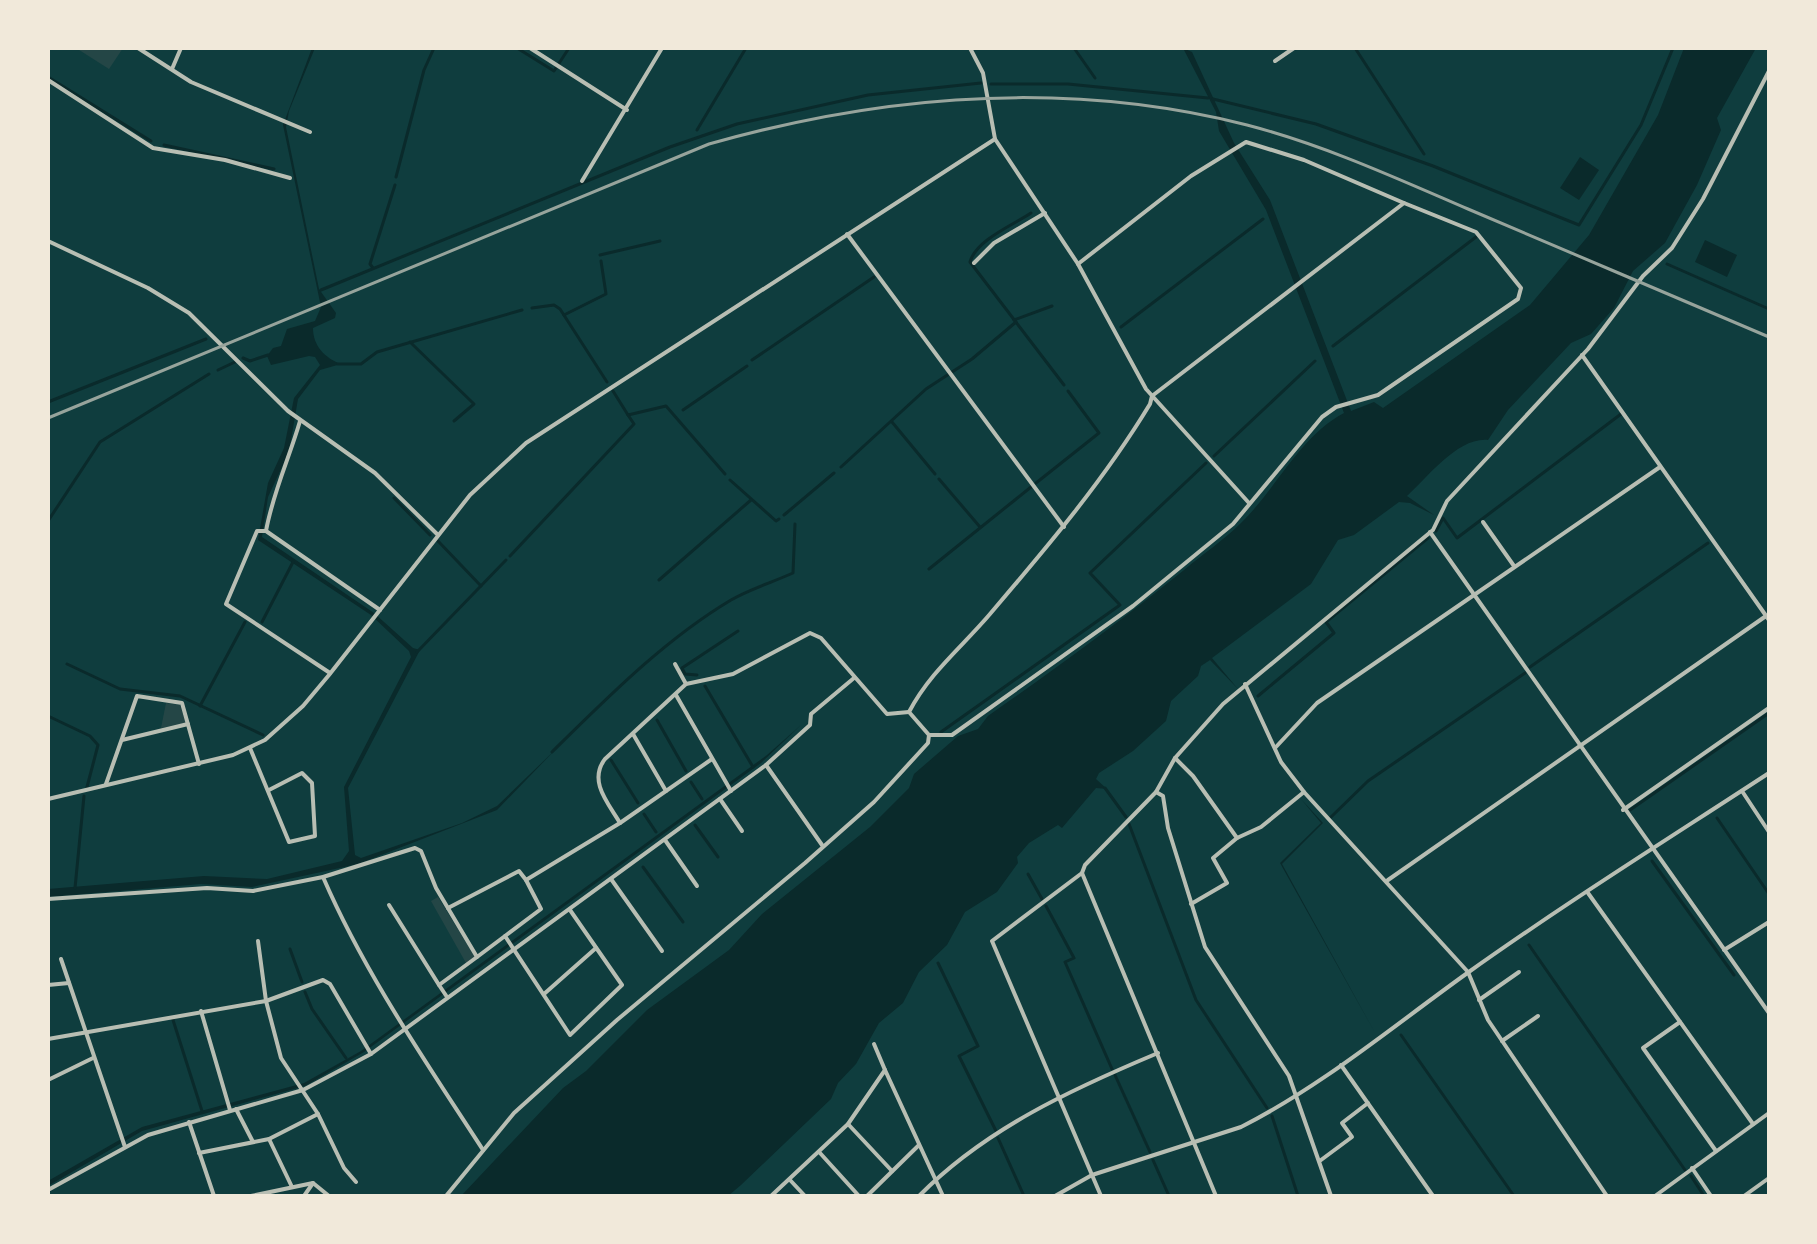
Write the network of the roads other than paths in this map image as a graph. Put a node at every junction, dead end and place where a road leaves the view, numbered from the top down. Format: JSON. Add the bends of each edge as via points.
{"nodes":[{"id":1,"x":138,"y":48,"type":"edge"},
{"id":2,"x":181,"y":48,"type":"edge"},
{"id":3,"x":530,"y":48,"type":"edge"},
{"id":4,"x":662,"y":48,"type":"edge"},
{"id":5,"x":970,"y":48,"type":"edge"},
{"id":6,"x":1294,"y":48,"type":"edge"},
{"id":7,"x":1275,"y":61,"type":"dead end"},
{"id":8,"x":172,"y":69,"type":"junction"},
{"id":9,"x":1769,"y":71,"type":"edge"},
{"id":10,"x":48,"y":80,"type":"edge"},
{"id":11,"x":627,"y":110,"type":"junction"},
{"id":12,"x":310,"y":132,"type":"dead end"},
{"id":13,"x":995,"y":139,"type":"junction"},
{"id":14,"x":290,"y":178,"type":"dead end"},
{"id":15,"x":582,"y":181,"type":"dead end"},
{"id":16,"x":1404,"y":203,"type":"junction"},
{"id":17,"x":1045,"y":213,"type":"junction"},
{"id":18,"x":847,"y":234,"type":"junction"},
{"id":19,"x":48,"y":241,"type":"edge"},
{"id":20,"x":974,"y":263,"type":"dead end"},
{"id":21,"x":1078,"y":264,"type":"junction"},
{"id":22,"x":1582,"y":355,"type":"junction"},
{"id":23,"x":1152,"y":396,"type":"junction"},
{"id":24,"x":298,"y":420,"type":"junction"},
{"id":25,"x":1660,"y":467,"type":"junction"},
{"id":26,"x":1249,"y":503,"type":"junction"},
{"id":27,"x":1483,"y":522,"type":"dead end"},
{"id":28,"x":1064,"y":527,"type":"junction"},
{"id":29,"x":265,"y":531,"type":"junction"},
{"id":30,"x":1430,"y":532,"type":"junction"},
{"id":31,"x":437,"y":534,"type":"junction"},
{"id":32,"x":1514,"y":566,"type":"junction"},
{"id":33,"x":1475,"y":593,"type":"junction"},
{"id":34,"x":379,"y":611,"type":"junction"},
{"id":35,"x":1767,"y":618,"type":"edge"},
{"id":36,"x":675,"y":664,"type":"dead end"},
{"id":37,"x":330,"y":673,"type":"junction"},
{"id":38,"x":854,"y":678,"type":"junction"},
{"id":39,"x":686,"y":684,"type":"junction"},
{"id":40,"x":1245,"y":684,"type":"junction"},
{"id":41,"x":676,"y":695,"type":"junction"},
{"id":42,"x":1769,"y":708,"type":"edge"},
{"id":43,"x":909,"y":712,"type":"junction"},
{"id":44,"x":188,"y":724,"type":"junction"},
{"id":45,"x":633,"y":734,"type":"junction"},
{"id":46,"x":929,"y":735,"type":"junction"},
{"id":47,"x":122,"y":740,"type":"junction"},
{"id":48,"x":1579,"y":746,"type":"junction"},
{"id":49,"x":250,"y":748,"type":"junction"},
{"id":50,"x":1275,"y":748,"type":"junction"},
{"id":51,"x":1175,"y":758,"type":"junction"},
{"id":52,"x":712,"y":759,"type":"junction"},
{"id":53,"x":199,"y":764,"type":"junction"},
{"id":54,"x":766,"y":765,"type":"junction"},
{"id":55,"x":1769,"y":773,"type":"edge"},
{"id":56,"x":105,"y":785,"type":"junction"},
{"id":57,"x":729,"y":787,"type":"junction"},
{"id":58,"x":269,"y":790,"type":"junction"},
{"id":59,"x":666,"y":791,"type":"junction"},
{"id":60,"x":1742,"y":791,"type":"junction"},
{"id":61,"x":1156,"y":792,"type":"junction"},
{"id":62,"x":1304,"y":792,"type":"junction"},
{"id":63,"x":48,"y":799,"type":"edge"},
{"id":64,"x":720,"y":799,"type":"junction"},
{"id":65,"x":1623,"y":810,"type":"junction"},
{"id":66,"x":620,"y":823,"type":"junction"},
{"id":67,"x":1768,"y":829,"type":"edge"},
{"id":68,"x":742,"y":831,"type":"dead end"},
{"id":69,"x":1237,"y":838,"type":"junction"},
{"id":70,"x":665,"y":840,"type":"junction"},
{"id":71,"x":822,"y":846,"type":"junction"},
{"id":72,"x":1653,"y":850,"type":"junction"},
{"id":73,"x":1082,"y":873,"type":"junction"},
{"id":74,"x":323,"y":877,"type":"junction"},
{"id":75,"x":611,"y":879,"type":"junction"},
{"id":76,"x":526,"y":880,"type":"junction"},
{"id":77,"x":1388,"y":880,"type":"junction"},
{"id":78,"x":697,"y":886,"type":"dead end"},
{"id":79,"x":1588,"y":893,"type":"junction"},
{"id":80,"x":48,"y":899,"type":"edge"},
{"id":81,"x":1191,"y":904,"type":"junction"},
{"id":82,"x":389,"y":905,"type":"dead end"},
{"id":83,"x":447,"y":908,"type":"junction"},
{"id":84,"x":570,"y":910,"type":"junction"},
{"id":85,"x":1769,"y":922,"type":"edge"},
{"id":86,"x":506,"y":938,"type":"junction"},
{"id":87,"x":258,"y":941,"type":"dead end"},
{"id":88,"x":596,"y":948,"type":"junction"},
{"id":89,"x":514,"y":949,"type":"junction"},
{"id":90,"x":1724,"y":950,"type":"junction"},
{"id":91,"x":662,"y":951,"type":"dead end"},
{"id":92,"x":477,"y":957,"type":"junction"},
{"id":93,"x":61,"y":959,"type":"dead end"},
{"id":94,"x":1468,"y":972,"type":"junction"},
{"id":95,"x":1519,"y":972,"type":"dead end"},
{"id":96,"x":69,"y":983,"type":"junction"},
{"id":97,"x":48,"y":985,"type":"edge"},
{"id":98,"x":440,"y":986,"type":"junction"},
{"id":99,"x":543,"y":994,"type":"junction"},
{"id":100,"x":446,"y":996,"type":"junction"},
{"id":101,"x":1479,"y":1000,"type":"junction"},
{"id":102,"x":266,"y":1001,"type":"junction"},
{"id":103,"x":201,"y":1011,"type":"junction"},
{"id":104,"x":1769,"y":1013,"type":"edge"},
{"id":105,"x":1538,"y":1016,"type":"dead end"},
{"id":106,"x":1680,"y":1022,"type":"junction"},
{"id":107,"x":403,"y":1025,"type":"junction"},
{"id":108,"x":85,"y":1034,"type":"junction"},
{"id":109,"x":48,"y":1039,"type":"edge"},
{"id":110,"x":1502,"y":1041,"type":"junction"},
{"id":111,"x":874,"y":1044,"type":"dead end"},
{"id":112,"x":370,"y":1053,"type":"junction"},
{"id":113,"x":1158,"y":1053,"type":"junction"},
{"id":114,"x":93,"y":1058,"type":"junction"},
{"id":115,"x":1341,"y":1065,"type":"junction"},
{"id":116,"x":885,"y":1070,"type":"junction"},
{"id":117,"x":48,"y":1080,"type":"edge"},
{"id":118,"x":301,"y":1087,"type":"junction"},
{"id":119,"x":1058,"y":1095,"type":"junction"},
{"id":120,"x":1297,"y":1095,"type":"junction"},
{"id":121,"x":1368,"y":1103,"type":"junction"},
{"id":122,"x":231,"y":1108,"type":"junction"},
{"id":123,"x":1769,"y":1113,"type":"edge"},
{"id":124,"x":318,"y":1114,"type":"junction"},
{"id":125,"x":189,"y":1122,"type":"junction"},
{"id":126,"x":848,"y":1124,"type":"junction"},
{"id":127,"x":1753,"y":1124,"type":"junction"},
{"id":128,"x":269,"y":1139,"type":"junction"},
{"id":129,"x":1195,"y":1141,"type":"junction"},
{"id":130,"x":253,"y":1142,"type":"junction"},
{"id":131,"x":122,"y":1143,"type":"junction"},
{"id":132,"x":919,"y":1145,"type":"junction"},
{"id":133,"x":483,"y":1150,"type":"junction"},
{"id":134,"x":1716,"y":1151,"type":"junction"},
{"id":135,"x":199,"y":1153,"type":"junction"},
{"id":136,"x":820,"y":1153,"type":"junction"},
{"id":137,"x":1321,"y":1160,"type":"junction"},
{"id":138,"x":1692,"y":1168,"type":"junction"},
{"id":139,"x":892,"y":1171,"type":"junction"},
{"id":140,"x":1092,"y":1175,"type":"junction"},
{"id":141,"x":1769,"y":1178,"type":"edge"},
{"id":142,"x":935,"y":1179,"type":"junction"},
{"id":143,"x":790,"y":1180,"type":"junction"},
{"id":144,"x":356,"y":1182,"type":"dead end"},
{"id":145,"x":313,"y":1183,"type":"junction"},
{"id":146,"x":292,"y":1187,"type":"junction"},
{"id":147,"x":48,"y":1190,"type":"edge"},
{"id":148,"x":214,"y":1196,"type":"edge"},
{"id":149,"x":251,"y":1196,"type":"edge"},
{"id":150,"x":304,"y":1196,"type":"edge"},
{"id":151,"x":329,"y":1196,"type":"edge"},
{"id":152,"x":446,"y":1196,"type":"edge"},
{"id":153,"x":771,"y":1196,"type":"edge"},
{"id":154,"x":805,"y":1196,"type":"edge"},
{"id":155,"x":859,"y":1196,"type":"edge"},
{"id":156,"x":867,"y":1196,"type":"edge"},
{"id":157,"x":919,"y":1196,"type":"edge"},
{"id":158,"x":943,"y":1196,"type":"edge"},
{"id":159,"x":1055,"y":1196,"type":"edge"},
{"id":160,"x":1101,"y":1196,"type":"edge"},
{"id":161,"x":1216,"y":1196,"type":"edge"},
{"id":162,"x":1331,"y":1196,"type":"edge"},
{"id":163,"x":1433,"y":1196,"type":"edge"},
{"id":164,"x":1607,"y":1196,"type":"edge"},
{"id":165,"x":1655,"y":1196,"type":"edge"},
{"id":166,"x":1711,"y":1196,"type":"edge"},
{"id":167,"x":1744,"y":1196,"type":"edge"}],
"edges":[{"from":1,"to":8,"type":"street"},
{"from":2,"to":8,"type":"street"},
{"from":3,"to":11,"type":"street"},
{"from":4,"to":11,"type":"street"},
{"from":5,"to":13,"type":"street","via":[[983,73]]},
{"from":6,"to":7,"type":"street"},
{"from":8,"to":12,"type":"street"},
{"from":9,"to":22,"type":"street","via":[[1672,248],[1643,276]]},
{"from":10,"to":14,"type":"street","via":[[153,148]]},
{"from":11,"to":15,"type":"street"},
{"from":13,"to":17,"type":"street"},
{"from":13,"to":18,"type":"street"},
{"from":16,"to":21,"type":"street","via":[[1304,160],[1246,142],[1226,151]]},
{"from":16,"to":23,"type":"street"},
{"from":16,"to":26,"type":"street","via":[[1476,232],[1522,293],[1389,388],[1322,417]]},
{"from":17,"to":20,"type":"street","via":[[994,243]]},
{"from":17,"to":21,"type":"street"},
{"from":18,"to":28,"type":"street"},
{"from":18,"to":31,"type":"street","via":[[526,443]]},
{"from":19,"to":24,"type":"street","via":[[189,313]]},
{"from":21,"to":23,"type":"street"},
{"from":22,"to":25,"type":"street"},
{"from":22,"to":30,"type":"street","via":[[1456,490]]},
{"from":23,"to":26,"type":"street"},
{"from":23,"to":28,"type":"street","via":[[1124,447]]},
{"from":24,"to":29,"type":"street"},
{"from":24,"to":31,"type":"street","via":[[375,473]]},
{"from":25,"to":32,"type":"street"},
{"from":25,"to":35,"type":"street"},
{"from":26,"to":46,"type":"street","via":[[1233,524],[1066,655],[952,735]]},
{"from":27,"to":32,"type":"street"},
{"from":28,"to":43,"type":"street","via":[[923,686]]},
{"from":29,"to":34,"type":"street"},
{"from":29,"to":37,"type":"street","via":[[257,531],[226,604]]},
{"from":30,"to":33,"type":"street"},
{"from":30,"to":40,"type":"street"},
{"from":31,"to":34,"type":"street"},
{"from":32,"to":33,"type":"street"},
{"from":33,"to":48,"type":"street"},
{"from":33,"to":50,"type":"street","via":[[1317,703]]},
{"from":34,"to":37,"type":"street"},
{"from":35,"to":48,"type":"street"},
{"from":36,"to":39,"type":"street"},
{"from":37,"to":49,"type":"street","via":[[278,730]]},
{"from":38,"to":39,"type":"street","via":[[821,638],[810,633],[733,674]]},
{"from":38,"to":43,"type":"street","via":[[887,714]]},
{"from":38,"to":54,"type":"street","via":[[811,714],[810,725]]},
{"from":39,"to":41,"type":"street"},
{"from":40,"to":50,"type":"street"},
{"from":40,"to":51,"type":"street"},
{"from":41,"to":45,"type":"street"},
{"from":41,"to":52,"type":"street"},
{"from":42,"to":65,"type":"street"},
{"from":43,"to":46,"type":"street"},
{"from":44,"to":47,"type":"street"},
{"from":44,"to":47,"type":"street","via":[[182,703],[137,696]]},
{"from":44,"to":53,"type":"street"},
{"from":45,"to":59,"type":"street"},
{"from":45,"to":66,"type":"street","via":[[598,768],[598,783]]},
{"from":46,"to":71,"type":"street","via":[[928,743],[874,802]]},
{"from":47,"to":56,"type":"street"},
{"from":48,"to":65,"type":"street"},
{"from":48,"to":77,"type":"street"},
{"from":49,"to":53,"type":"street"},
{"from":49,"to":58,"type":"street"},
{"from":50,"to":62,"type":"street"},
{"from":51,"to":61,"type":"street"},
{"from":51,"to":69,"type":"street"},
{"from":52,"to":57,"type":"street"},
{"from":52,"to":59,"type":"street"},
{"from":53,"to":56,"type":"street"},
{"from":54,"to":57,"type":"street"},
{"from":54,"to":71,"type":"street"},
{"from":55,"to":60,"type":"street"},
{"from":56,"to":63,"type":"street"},
{"from":57,"to":64,"type":"street"},
{"from":58,"to":58,"type":"street","via":[[289,842],[315,836],[312,783],[302,773]]},
{"from":59,"to":66,"type":"street"},
{"from":60,"to":67,"type":"street"},
{"from":60,"to":72,"type":"street"},
{"from":61,"to":73,"type":"street"},
{"from":61,"to":81,"type":"street","via":[[1163,796]]},
{"from":62,"to":69,"type":"street","via":[[1261,827]]},
{"from":62,"to":77,"type":"street"},
{"from":64,"to":68,"type":"street"},
{"from":64,"to":70,"type":"street"},
{"from":65,"to":72,"type":"street"},
{"from":66,"to":76,"type":"street"},
{"from":69,"to":81,"type":"street","via":[[1213,858],[1227,883]]},
{"from":70,"to":75,"type":"street"},
{"from":70,"to":78,"type":"street"},
{"from":71,"to":133,"type":"street","via":[[552,1078]]},
{"from":72,"to":79,"type":"street"},
{"from":72,"to":90,"type":"street"},
{"from":73,"to":113,"type":"street"},
{"from":73,"to":119,"type":"street","via":[[992,941]]},
{"from":74,"to":80,"type":"street","via":[[253,891],[207,888]]},
{"from":74,"to":83,"type":"street","via":[[415,848]]},
{"from":74,"to":107,"type":"street"},
{"from":75,"to":84,"type":"street"},
{"from":75,"to":91,"type":"street"},
{"from":76,"to":83,"type":"street","via":[[519,871]]},
{"from":76,"to":86,"type":"street","via":[[541,909]]},
{"from":77,"to":94,"type":"street"},
{"from":79,"to":94,"type":"street"},
{"from":79,"to":106,"type":"street"},
{"from":81,"to":120,"type":"street","via":[[1213,962]]},
{"from":82,"to":98,"type":"street"},
{"from":83,"to":92,"type":"street"},
{"from":84,"to":88,"type":"street"},
{"from":84,"to":89,"type":"street"},
{"from":85,"to":90,"type":"street"},
{"from":86,"to":89,"type":"street"},
{"from":86,"to":92,"type":"street"},
{"from":87,"to":102,"type":"street"},
{"from":88,"to":99,"type":"street"},
{"from":88,"to":99,"type":"street","via":[[622,985],[570,1035]]},
{"from":89,"to":99,"type":"street"},
{"from":89,"to":100,"type":"street"},
{"from":90,"to":104,"type":"street"},
{"from":92,"to":98,"type":"street"},
{"from":93,"to":96,"type":"street"},
{"from":94,"to":101,"type":"street"},
{"from":94,"to":115,"type":"street"},
{"from":95,"to":101,"type":"street"},
{"from":96,"to":97,"type":"street"},
{"from":96,"to":108,"type":"street"},
{"from":98,"to":100,"type":"street"},
{"from":100,"to":107,"type":"street"},
{"from":101,"to":110,"type":"street"},
{"from":102,"to":103,"type":"street"},
{"from":102,"to":112,"type":"street","via":[[323,980]]},
{"from":102,"to":118,"type":"street","via":[[281,1058]]},
{"from":103,"to":108,"type":"street"},
{"from":103,"to":122,"type":"street"},
{"from":105,"to":110,"type":"street"},
{"from":106,"to":127,"type":"street"},
{"from":106,"to":134,"type":"street","via":[[1643,1048]]},
{"from":107,"to":112,"type":"street"},
{"from":107,"to":133,"type":"street"},
{"from":108,"to":109,"type":"street"},
{"from":108,"to":114,"type":"street"},
{"from":110,"to":164,"type":"street"},
{"from":111,"to":116,"type":"street"},
{"from":112,"to":118,"type":"street"},
{"from":113,"to":119,"type":"street"},
{"from":113,"to":129,"type":"street"},
{"from":114,"to":117,"type":"street"},
{"from":114,"to":131,"type":"street"},
{"from":115,"to":120,"type":"street"},
{"from":115,"to":121,"type":"street"},
{"from":116,"to":126,"type":"street"},
{"from":116,"to":132,"type":"street"},
{"from":118,"to":122,"type":"street"},
{"from":118,"to":124,"type":"street"},
{"from":119,"to":140,"type":"street"},
{"from":119,"to":142,"type":"street"},
{"from":120,"to":129,"type":"street","via":[[1241,1127]]},
{"from":120,"to":137,"type":"street"},
{"from":121,"to":137,"type":"street","via":[[1342,1123],[1352,1137]]},
{"from":121,"to":163,"type":"street"},
{"from":122,"to":125,"type":"street"},
{"from":122,"to":130,"type":"street"},
{"from":123,"to":127,"type":"street"},
{"from":124,"to":128,"type":"street"},
{"from":124,"to":144,"type":"street"},
{"from":125,"to":131,"type":"street"},
{"from":125,"to":135,"type":"street"},
{"from":126,"to":136,"type":"street"},
{"from":126,"to":139,"type":"street"},
{"from":127,"to":134,"type":"street"},
{"from":128,"to":130,"type":"street"},
{"from":128,"to":146,"type":"street"},
{"from":129,"to":140,"type":"street"},
{"from":129,"to":161,"type":"street"},
{"from":130,"to":135,"type":"street"},
{"from":131,"to":147,"type":"street"},
{"from":132,"to":139,"type":"street"},
{"from":132,"to":142,"type":"street"},
{"from":133,"to":152,"type":"street"},
{"from":134,"to":138,"type":"street"},
{"from":135,"to":148,"type":"street"},
{"from":136,"to":143,"type":"street"},
{"from":136,"to":155,"type":"street"},
{"from":137,"to":162,"type":"street"},
{"from":138,"to":165,"type":"street"},
{"from":138,"to":166,"type":"street"},
{"from":139,"to":156,"type":"street"},
{"from":140,"to":159,"type":"street"},
{"from":140,"to":160,"type":"street"},
{"from":141,"to":167,"type":"street"},
{"from":142,"to":157,"type":"street"},
{"from":142,"to":158,"type":"street"},
{"from":143,"to":153,"type":"street"},
{"from":143,"to":154,"type":"street"},
{"from":145,"to":146,"type":"street"},
{"from":145,"to":150,"type":"street"},
{"from":145,"to":151,"type":"street"},
{"from":146,"to":149,"type":"street"}]}
